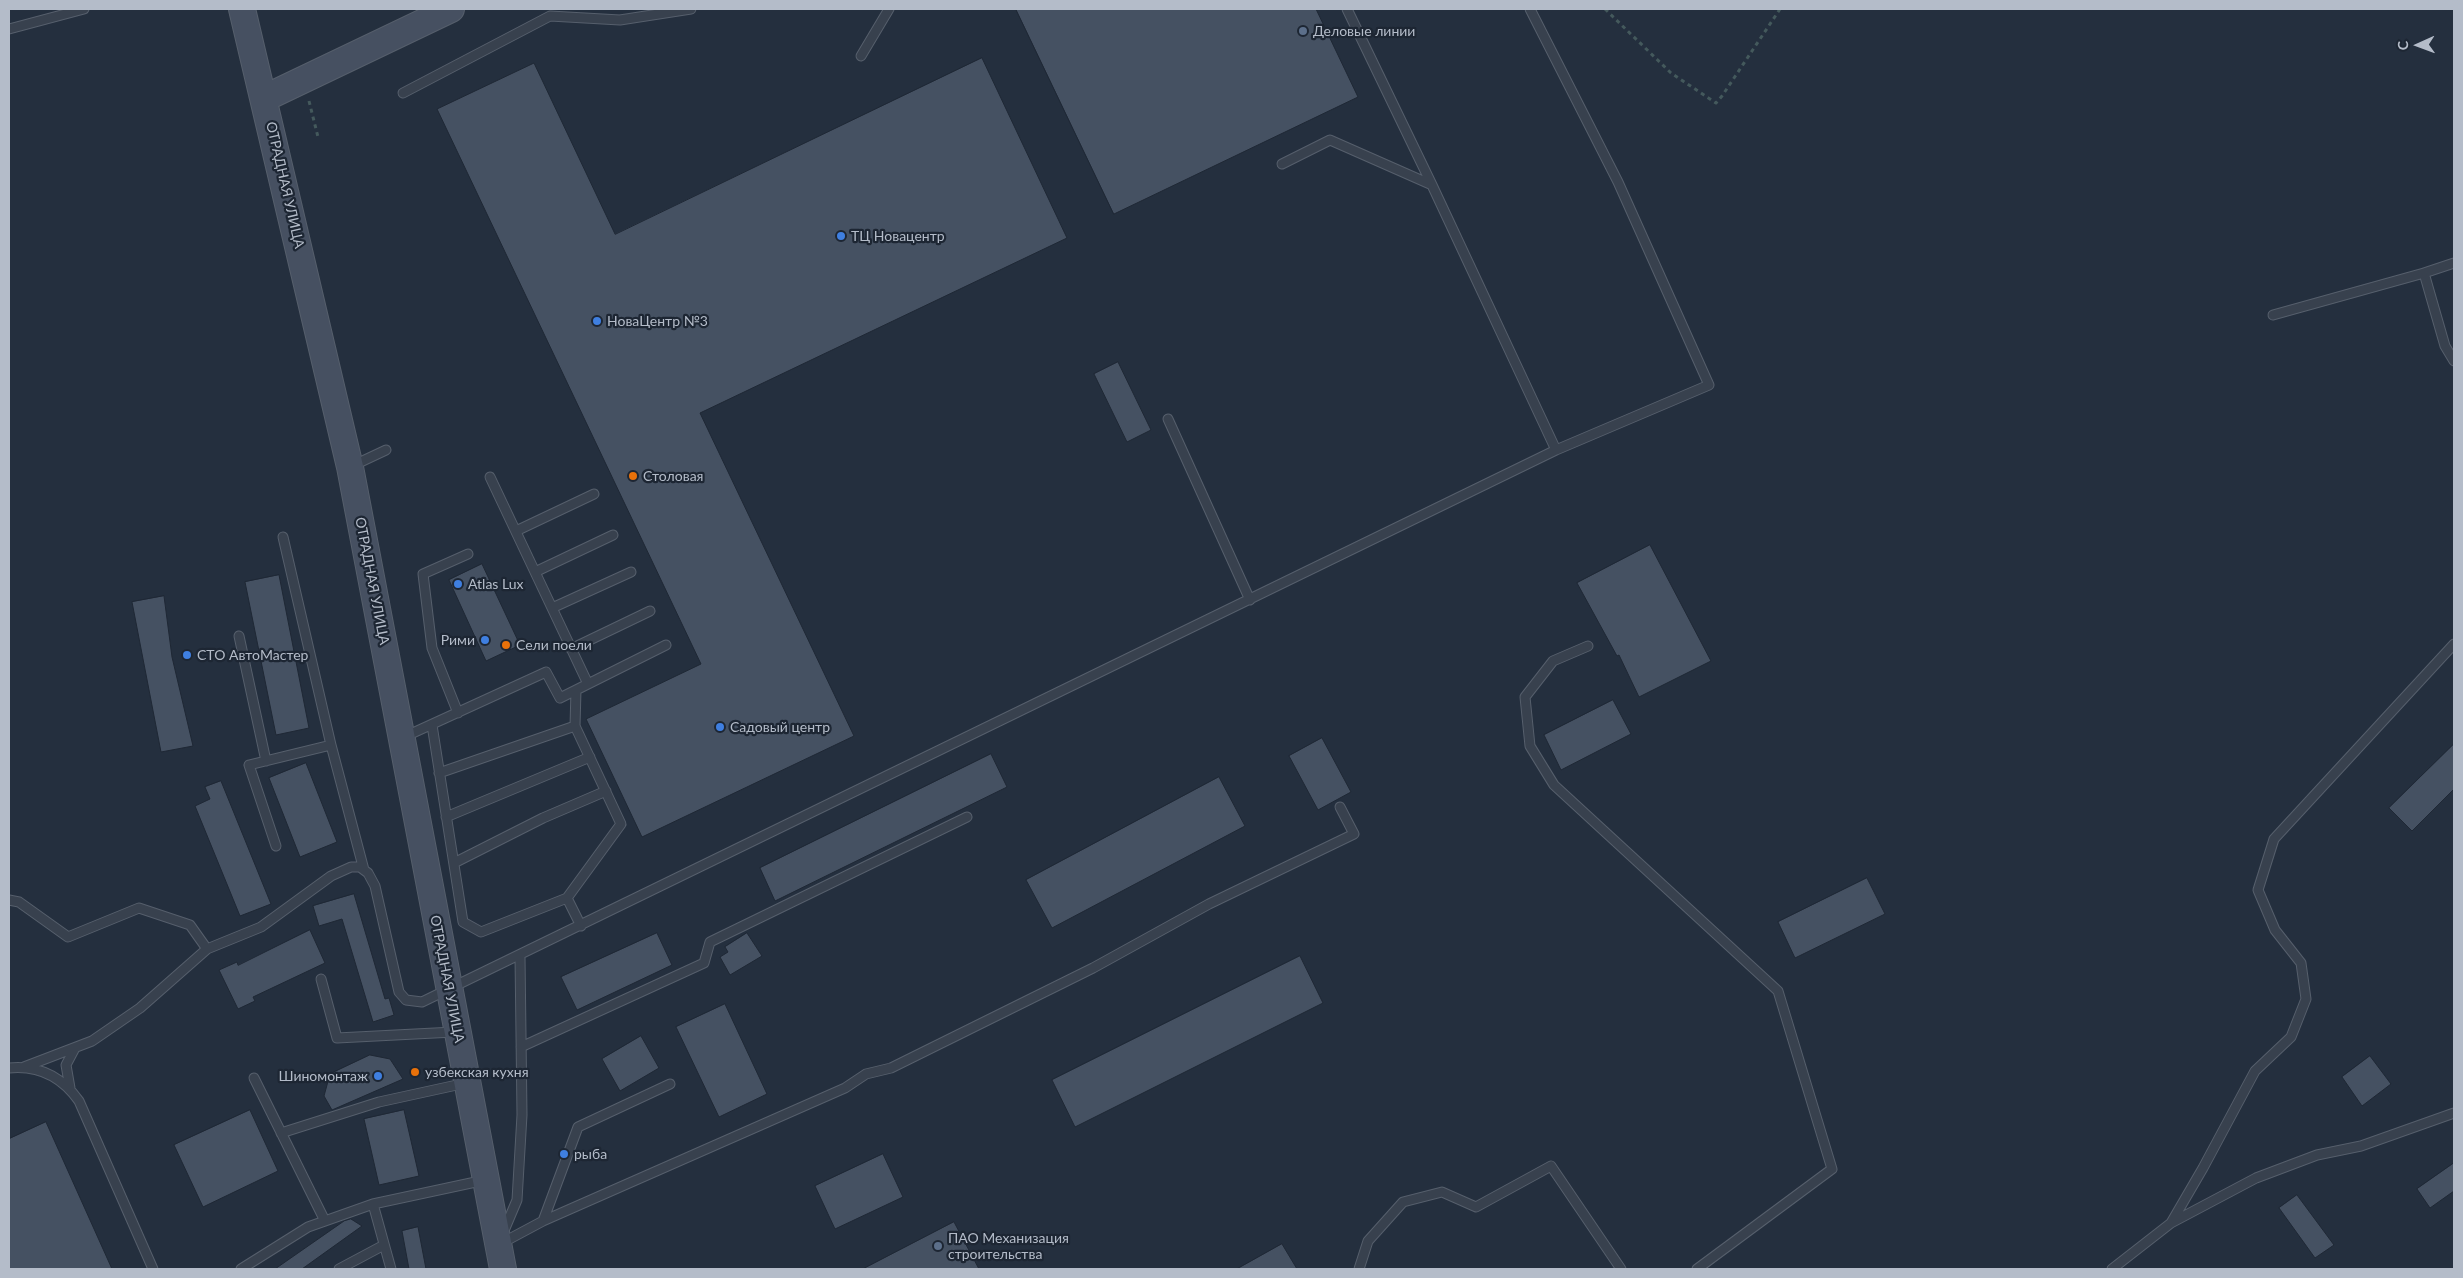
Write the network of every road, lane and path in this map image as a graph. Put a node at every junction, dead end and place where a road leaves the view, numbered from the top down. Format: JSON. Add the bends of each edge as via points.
{"nodes":[{"id":1,"x":84,"y":9,"type":"edge"},
{"id":2,"x":242,"y":9,"type":"edge"},
{"id":3,"x":451,"y":9,"type":"edge"},
{"id":4,"x":691,"y":9,"type":"edge"},
{"id":5,"x":889,"y":9,"type":"edge"},
{"id":6,"x":1347,"y":9,"type":"edge"},
{"id":7,"x":1530,"y":9,"type":"edge"},
{"id":8,"x":1605,"y":9,"type":"edge"},
{"id":9,"x":1780,"y":9,"type":"edge"},
{"id":10,"x":9,"y":29,"type":"edge"},
{"id":11,"x":861,"y":56,"type":"dead end"},
{"id":12,"x":304,"y":79,"type":"junction"},
{"id":13,"x":403,"y":93,"type":"dead end"},
{"id":14,"x":265,"y":98,"type":"junction"},
{"id":15,"x":318,"y":137,"type":"dead end"},
{"id":16,"x":1282,"y":164,"type":"dead end"},
{"id":17,"x":1432,"y":184,"type":"junction"},
{"id":18,"x":2454,"y":264,"type":"edge"},
{"id":19,"x":2424,"y":272,"type":"junction"},
{"id":20,"x":2273,"y":315,"type":"dead end"},
{"id":21,"x":2454,"y":361,"type":"edge"},
{"id":22,"x":1168,"y":419,"type":"dead end"},
{"id":23,"x":386,"y":450,"type":"dead end"},
{"id":24,"x":1556,"y":450,"type":"junction"},
{"id":25,"x":350,"y":467,"type":"junction"},
{"id":26,"x":490,"y":477,"type":"dead end"},
{"id":27,"x":594,"y":494,"type":"dead end"},
{"id":28,"x":516,"y":531,"type":"junction"},
{"id":29,"x":613,"y":535,"type":"dead end"},
{"id":30,"x":284,"y":537,"type":"dead end"},
{"id":31,"x":468,"y":554,"type":"dead end"},
{"id":32,"x":535,"y":572,"type":"junction"},
{"id":33,"x":631,"y":572,"type":"dead end"},
{"id":34,"x":1250,"y":600,"type":"junction"},
{"id":35,"x":552,"y":608,"type":"junction"},
{"id":36,"x":650,"y":612,"type":"dead end"},
{"id":37,"x":239,"y":636,"type":"dead end"},
{"id":38,"x":2454,"y":644,"type":"edge"},
{"id":39,"x":666,"y":645,"type":"dead end"},
{"id":40,"x":1588,"y":646,"type":"dead end"},
{"id":41,"x":571,"y":649,"type":"junction"},
{"id":42,"x":588,"y":684,"type":"junction"},
{"id":43,"x":576,"y":690,"type":"junction"},
{"id":44,"x":458,"y":713,"type":"junction"},
{"id":45,"x":432,"y":725,"type":"junction"},
{"id":46,"x":575,"y":726,"type":"junction"},
{"id":47,"x":401,"y":738,"type":"junction"},
{"id":48,"x":331,"y":746,"type":"junction"},
{"id":49,"x":590,"y":757,"type":"junction"},
{"id":50,"x":266,"y":761,"type":"junction"},
{"id":51,"x":439,"y":773,"type":"junction"},
{"id":52,"x":606,"y":792,"type":"junction"},
{"id":53,"x":1340,"y":806,"type":"dead end"},
{"id":54,"x":446,"y":817,"type":"junction"},
{"id":55,"x":967,"y":817,"type":"dead end"},
{"id":56,"x":276,"y":846,"type":"dead end"},
{"id":57,"x":454,"y":863,"type":"junction"},
{"id":58,"x":364,"y":870,"type":"junction"},
{"id":59,"x":568,"y":898,"type":"junction"},
{"id":60,"x":9,"y":900,"type":"edge"},
{"id":61,"x":581,"y":926,"type":"junction"},
{"id":62,"x":207,"y":948,"type":"junction"},
{"id":63,"x":520,"y":956,"type":"junction"},
{"id":64,"x":321,"y":979,"type":"dead end"},
{"id":65,"x":449,"y":990,"type":"junction"},
{"id":66,"x":457,"y":1032,"type":"junction"},
{"id":67,"x":521,"y":1047,"type":"junction"},
{"id":68,"x":75,"y":1048,"type":"junction"},
{"id":69,"x":24,"y":1066,"type":"junction"},
{"id":70,"x":9,"y":1068,"type":"edge"},
{"id":71,"x":254,"y":1078,"type":"dead end"},
{"id":72,"x":467,"y":1082,"type":"junction"},
{"id":73,"x":670,"y":1084,"type":"dead end"},
{"id":74,"x":70,"y":1088,"type":"junction"},
{"id":75,"x":2454,"y":1113,"type":"edge"},
{"id":76,"x":281,"y":1133,"type":"junction"},
{"id":77,"x":485,"y":1180,"type":"junction"},
{"id":78,"x":373,"y":1204,"type":"junction"},
{"id":79,"x":325,"y":1221,"type":"junction"},
{"id":80,"x":543,"y":1221,"type":"junction"},
{"id":81,"x":2171,"y":1223,"type":"junction"},
{"id":82,"x":384,"y":1245,"type":"junction"},
{"id":83,"x":500,"y":1257,"type":"edge"},
{"id":84,"x":153,"y":1269,"type":"edge"},
{"id":85,"x":241,"y":1269,"type":"edge"},
{"id":86,"x":339,"y":1269,"type":"edge"},
{"id":87,"x":391,"y":1269,"type":"edge"},
{"id":88,"x":1359,"y":1269,"type":"edge"},
{"id":89,"x":1622,"y":1269,"type":"edge"},
{"id":90,"x":1697,"y":1269,"type":"edge"},
{"id":91,"x":2112,"y":1269,"type":"edge"}],
"edges":[{"from":1,"to":10,"type":"lane"},
{"from":2,"to":14,"type":"main road","name":"ОТРАДНАЯ УЛИЦА"},
{"from":3,"to":12,"type":"main road"},
{"from":4,"to":13,"type":"lane","via":[[620,20],[550,16]]},
{"from":5,"to":11,"type":"lane"},
{"from":6,"to":17,"type":"lane"},
{"from":7,"to":24,"type":"lane","via":[[1618,182],[1709,385]]},
{"from":8,"to":9,"type":"path","via":[[1671,73],[1716,103]]},
{"from":12,"to":14,"type":"main road"},
{"from":12,"to":15,"type":"path"},
{"from":14,"to":25,"type":"main road","name":"ОТРАДНАЯ УЛИЦА"},
{"from":16,"to":17,"type":"lane","via":[[1330,140]]},
{"from":17,"to":24,"type":"lane"},
{"from":18,"to":19,"type":"lane"},
{"from":19,"to":20,"type":"lane"},
{"from":19,"to":21,"type":"lane","via":[[2445,346]]},
{"from":22,"to":34,"type":"lane"},
{"from":23,"to":25,"type":"lane"},
{"from":24,"to":34,"type":"lane"},
{"from":25,"to":47,"type":"main road","name":"ОТРАДНАЯ УЛИЦА"},
{"from":26,"to":28,"type":"lane"},
{"from":27,"to":28,"type":"lane"},
{"from":28,"to":32,"type":"lane"},
{"from":29,"to":32,"type":"lane"},
{"from":30,"to":48,"type":"lane"},
{"from":31,"to":44,"type":"lane","via":[[423,574],[432,648]]},
{"from":32,"to":35,"type":"lane"},
{"from":33,"to":35,"type":"lane"},
{"from":34,"to":61,"type":"lane"},
{"from":35,"to":41,"type":"lane"},
{"from":36,"to":41,"type":"lane"},
{"from":37,"to":50,"type":"lane"},
{"from":38,"to":81,"type":"lane","via":[[2274,839],[2258,890],[2275,930],[2301,963],[2306,999],[2291,1037],[2255,1071]]},
{"from":39,"to":42,"type":"lane"},
{"from":40,"to":90,"type":"lane","via":[[1553,661],[1525,698],[1530,746],[1554,785],[1778,991],[1832,1169]]},
{"from":41,"to":42,"type":"lane"},
{"from":42,"to":43,"type":"lane"},
{"from":43,"to":44,"type":"lane","via":[[560,698],[546,672]]},
{"from":43,"to":46,"type":"lane"},
{"from":44,"to":45,"type":"lane"},
{"from":45,"to":47,"type":"lane"},
{"from":45,"to":51,"type":"lane"},
{"from":46,"to":49,"type":"lane"},
{"from":46,"to":51,"type":"lane"},
{"from":47,"to":65,"type":"main road","name":"ОТРАДНАЯ УЛИЦА"},
{"from":48,"to":50,"type":"lane"},
{"from":48,"to":58,"type":"lane"},
{"from":49,"to":52,"type":"lane"},
{"from":49,"to":54,"type":"lane"},
{"from":50,"to":56,"type":"lane","via":[[249,765]]},
{"from":51,"to":54,"type":"lane"},
{"from":52,"to":57,"type":"lane","via":[[543,818]]},
{"from":52,"to":59,"type":"lane","via":[[621,824]]},
{"from":53,"to":80,"type":"lane","via":[[1354,834],[1209,904],[1093,968],[891,1068],[866,1074],[845,1088]]},
{"from":54,"to":57,"type":"lane"},
{"from":55,"to":67,"type":"lane","via":[[710,942],[704,963]]},
{"from":57,"to":59,"type":"lane","via":[[463,922],[482,932]]},
{"from":58,"to":62,"type":"lane","via":[[351,867],[331,876],[261,927]]},
{"from":58,"to":65,"type":"lane","via":[[375,886],[402,996],[417,1003]]},
{"from":59,"to":61,"type":"lane"},
{"from":60,"to":62,"type":"lane","via":[[18,902],[68,937],[139,908],[190,925]]},
{"from":61,"to":63,"type":"lane"},
{"from":62,"to":68,"type":"lane","via":[[140,1008],[92,1041]]},
{"from":63,"to":65,"type":"lane"},
{"from":63,"to":67,"type":"lane"},
{"from":64,"to":66,"type":"lane","via":[[337,1038]]},
{"from":65,"to":66,"type":"main road","name":"ОТРАДНАЯ УЛИЦА"},
{"from":66,"to":72,"type":"main road","name":"ОТРАДНАЯ УЛИЦА"},
{"from":67,"to":83,"type":"lane","via":[[522,1115],[517,1200]]},
{"from":68,"to":69,"type":"lane"},
{"from":68,"to":74,"type":"lane","via":[[66,1066]]},
{"from":69,"to":70,"type":"lane"},
{"from":69,"to":74,"type":"lane","via":[[49,1073]]},
{"from":71,"to":76,"type":"lane"},
{"from":72,"to":76,"type":"lane","via":[[379,1102]]},
{"from":72,"to":77,"type":"main road","name":"ОТРАДНАЯ УЛИЦА"},
{"from":73,"to":80,"type":"lane","via":[[578,1127]]},
{"from":74,"to":84,"type":"lane","via":[[79,1101]]},
{"from":75,"to":81,"type":"lane","via":[[2361,1146],[2316,1155],[2256,1178]]},
{"from":76,"to":79,"type":"lane"},
{"from":77,"to":78,"type":"lane"},
{"from":77,"to":83,"type":"main road","name":"ОТРАДНАЯ УЛИЦА"},
{"from":78,"to":79,"type":"lane"},
{"from":78,"to":82,"type":"lane"},
{"from":79,"to":85,"type":"lane","via":[[308,1227]]},
{"from":80,"to":83,"type":"lane"},
{"from":81,"to":91,"type":"lane"},
{"from":82,"to":86,"type":"lane"},
{"from":82,"to":87,"type":"lane"},
{"from":88,"to":89,"type":"lane","via":[[1368,1241],[1403,1202],[1442,1192],[1476,1207],[1551,1166]]}]}
